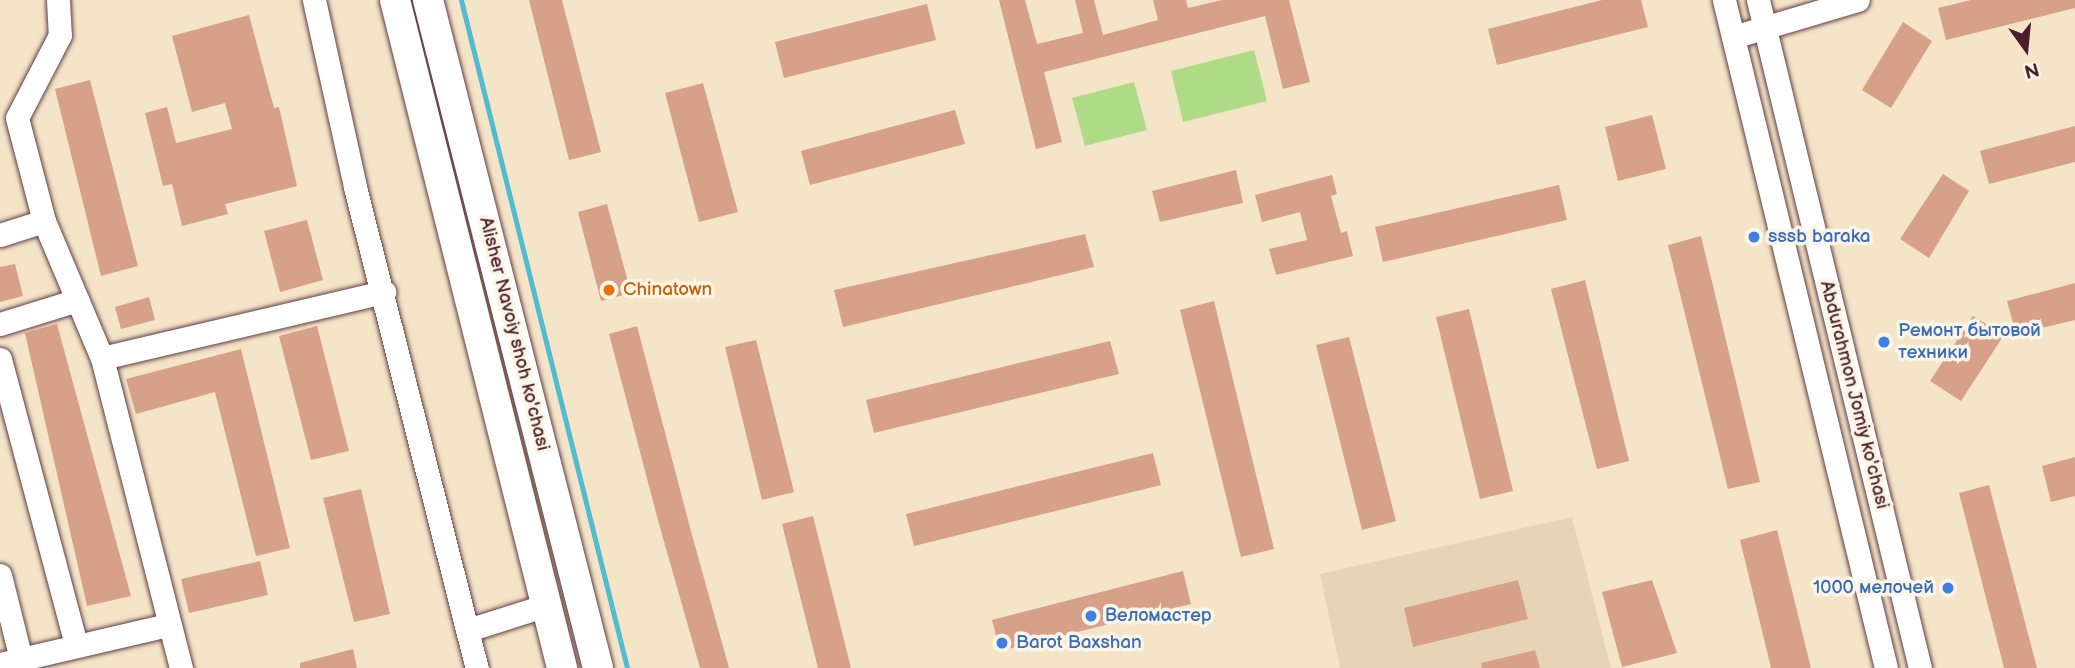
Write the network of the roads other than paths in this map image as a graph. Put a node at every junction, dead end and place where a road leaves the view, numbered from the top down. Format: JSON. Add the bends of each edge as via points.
{"nodes":[{"id":1,"x":58,"y":0,"type":"edge"},
{"id":2,"x":314,"y":0,"type":"edge"},
{"id":3,"x":395,"y":0,"type":"edge"},
{"id":4,"x":428,"y":0,"type":"edge"},
{"id":5,"x":1724,"y":0,"type":"edge"},
{"id":6,"x":1758,"y":0,"type":"edge"},
{"id":7,"x":1858,"y":0,"type":"edge"},
{"id":8,"x":1765,"y":28,"type":"junction"},
{"id":9,"x":1733,"y":37,"type":"junction"},
{"id":10,"x":9,"y":120,"type":"edge"},
{"id":11,"x":44,"y":221,"type":"junction"},
{"id":12,"x":0,"y":235,"type":"edge"},
{"id":13,"x":384,"y":292,"type":"junction"},
{"id":14,"x":77,"y":300,"type":"junction"},
{"id":15,"x":0,"y":324,"type":"edge"},
{"id":16,"x":102,"y":358,"type":"junction"},
{"id":17,"x":0,"y":359,"type":"edge"},
{"id":18,"x":0,"y":575,"type":"edge"},
{"id":19,"x":547,"y":605,"type":"junction"},
{"id":20,"x":167,"y":625,"type":"junction"},
{"id":21,"x":468,"y":630,"type":"junction"},
{"id":22,"x":76,"y":644,"type":"junction"},
{"id":23,"x":11,"y":662,"type":"edge"},
{"id":24,"x":175,"y":667,"type":"edge"},
{"id":25,"x":477,"y":668,"type":"edge"},
{"id":26,"x":562,"y":668,"type":"edge"},
{"id":27,"x":598,"y":668,"type":"edge"},
{"id":28,"x":1886,"y":668,"type":"edge"},
{"id":29,"x":1920,"y":668,"type":"edge"}],
"edges":[{"from":1,"to":10,"type":"street","via":[[60,36]]},
{"from":2,"to":13,"type":"street","via":[[355,187]]},
{"from":3,"to":19,"type":"main road","name":"Alisher Navoiy shoh ko'chasi"},
{"from":4,"to":27,"type":"main road","name":"Alisher Navoiy shoh ko'chasi"},
{"from":5,"to":9,"type":"street","name":"Abdurahmon Jomiy ko'chasi"},
{"from":6,"to":8,"type":"street","name":"Abdurahmon Jomiy ko'chasi"},
{"from":7,"to":8,"type":"street"},
{"from":8,"to":9,"type":"street"},
{"from":8,"to":29,"type":"street","name":"Abdurahmon Jomiy ko'chasi"},
{"from":9,"to":28,"type":"street","name":"Abdurahmon Jomiy ko'chasi"},
{"from":10,"to":11,"type":"street"},
{"from":11,"to":12,"type":"street"},
{"from":11,"to":14,"type":"street"},
{"from":13,"to":16,"type":"street"},
{"from":13,"to":21,"type":"street"},
{"from":14,"to":15,"type":"street"},
{"from":14,"to":16,"type":"street"},
{"from":16,"to":20,"type":"street"},
{"from":17,"to":22,"type":"street"},
{"from":18,"to":23,"type":"street"},
{"from":19,"to":21,"type":"street"},
{"from":19,"to":26,"type":"main road","name":"Alisher Navoiy shoh ko'chasi"},
{"from":20,"to":22,"type":"street"},
{"from":20,"to":24,"type":"street"},
{"from":21,"to":25,"type":"street"},
{"from":22,"to":23,"type":"street"}]}
